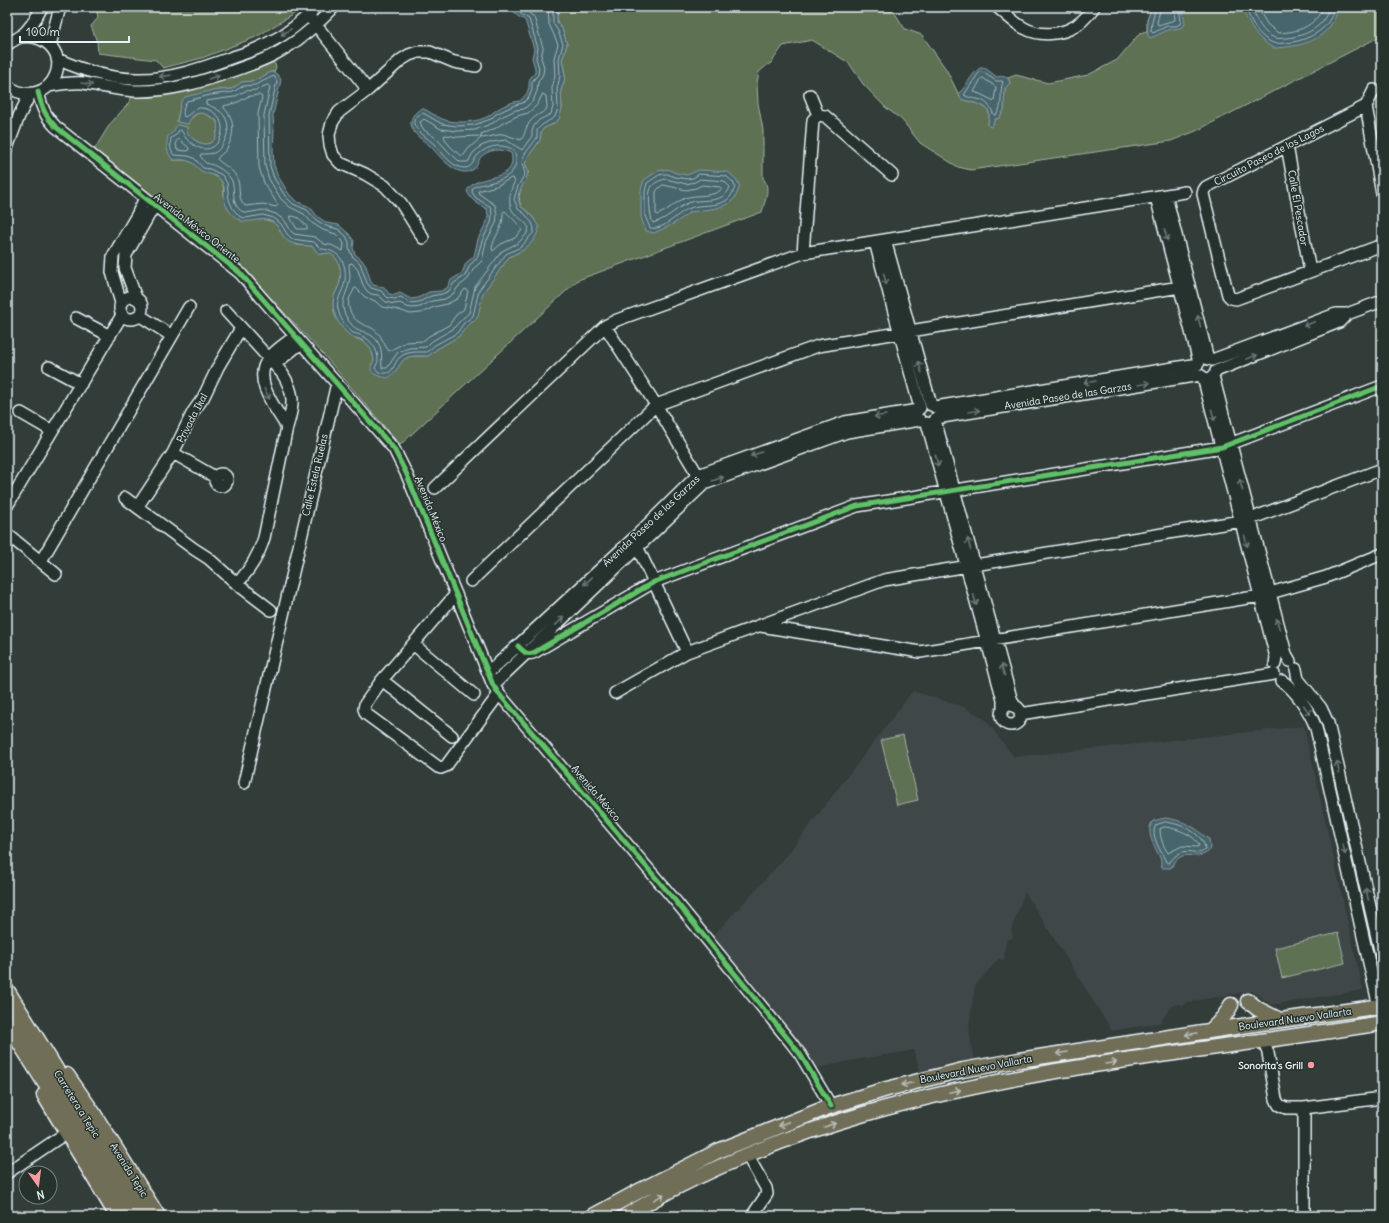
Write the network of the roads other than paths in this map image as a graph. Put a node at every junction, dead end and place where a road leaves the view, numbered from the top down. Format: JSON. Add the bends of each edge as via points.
{"nodes":[{"id":1,"x":42,"y":7,"type":"edge"},
{"id":2,"x":60,"y":7,"type":"edge"},
{"id":3,"x":316,"y":7,"type":"edge"},
{"id":4,"x":334,"y":7,"type":"edge"},
{"id":5,"x":998,"y":7,"type":"edge"},
{"id":6,"x":1094,"y":7,"type":"edge"},
{"id":7,"x":308,"y":15,"type":"junction"},
{"id":8,"x":317,"y":25,"type":"junction"},
{"id":9,"x":20,"y":36,"type":"junction"},
{"id":10,"x":7,"y":44,"type":"edge"},
{"id":11,"x":50,"y":45,"type":"junction"},
{"id":12,"x":57,"y":59,"type":"junction"},
{"id":13,"x":476,"y":66,"type":"dead end"},
{"id":14,"x":136,"y":79,"type":"junction"},
{"id":15,"x":7,"y":85,"type":"edge"},
{"id":16,"x":48,"y":86,"type":"junction"},
{"id":17,"x":368,"y":90,"type":"junction"},
{"id":18,"x":1374,"y":90,"type":"dead end"},
{"id":19,"x":135,"y":91,"type":"junction"},
{"id":20,"x":34,"y":93,"type":"junction"},
{"id":21,"x":810,"y":94,"type":"dead end"},
{"id":22,"x":1366,"y":106,"type":"junction"},
{"id":23,"x":818,"y":115,"type":"junction"},
{"id":24,"x":1287,"y":146,"type":"junction"},
{"id":25,"x":7,"y":148,"type":"edge"},
{"id":26,"x":892,"y":175,"type":"dead end"},
{"id":27,"x":1185,"y":192,"type":"dead end"},
{"id":28,"x":1382,"y":194,"type":"edge"},
{"id":29,"x":1161,"y":196,"type":"junction"},
{"id":30,"x":145,"y":198,"type":"junction"},
{"id":31,"x":154,"y":206,"type":"junction"},
{"id":32,"x":423,"y":238,"type":"dead end"},
{"id":33,"x":880,"y":241,"type":"junction"},
{"id":34,"x":1382,"y":245,"type":"edge"},
{"id":35,"x":803,"y":253,"type":"junction"},
{"id":36,"x":1310,"y":271,"type":"junction"},
{"id":37,"x":1184,"y":286,"type":"junction"},
{"id":38,"x":136,"y":298,"type":"junction"},
{"id":39,"x":1382,"y":301,"type":"edge"},
{"id":40,"x":121,"y":302,"type":"junction"},
{"id":41,"x":189,"y":307,"type":"dead end"},
{"id":42,"x":226,"y":311,"type":"dead end"},
{"id":43,"x":139,"y":314,"type":"junction"},
{"id":44,"x":122,"y":315,"type":"junction"},
{"id":45,"x":76,"y":318,"type":"dead end"},
{"id":46,"x":605,"y":326,"type":"junction"},
{"id":47,"x":241,"y":328,"type":"junction"},
{"id":48,"x":905,"y":331,"type":"junction"},
{"id":49,"x":110,"y":336,"type":"junction"},
{"id":50,"x":172,"y":336,"type":"junction"},
{"id":51,"x":298,"y":339,"type":"junction"},
{"id":52,"x":272,"y":361,"type":"junction"},
{"id":53,"x":49,"y":367,"type":"dead end"},
{"id":54,"x":1206,"y":368,"type":"junction"},
{"id":55,"x":337,"y":383,"type":"junction"},
{"id":56,"x":81,"y":384,"type":"junction"},
{"id":57,"x":1382,"y":386,"type":"edge"},
{"id":58,"x":656,"y":405,"type":"junction"},
{"id":59,"x":21,"y":413,"type":"dead end"},
{"id":60,"x":927,"y":414,"type":"junction"},
{"id":61,"x":287,"y":427,"type":"junction"},
{"id":62,"x":52,"y":431,"type":"junction"},
{"id":63,"x":1226,"y":446,"type":"junction"},
{"id":64,"x":173,"y":453,"type":"junction"},
{"id":65,"x":401,"y":461,"type":"joint"},
{"id":66,"x":1382,"y":469,"type":"edge"},
{"id":67,"x":215,"y":477,"type":"dead end"},
{"id":68,"x":701,"y":480,"type":"junction"},
{"id":69,"x":435,"y":488,"type":"dead end"},
{"id":70,"x":950,"y":491,"type":"junction"},
{"id":71,"x":125,"y":498,"type":"dead end"},
{"id":72,"x":7,"y":506,"type":"edge"},
{"id":73,"x":138,"y":506,"type":"junction"},
{"id":74,"x":1245,"y":520,"type":"junction"},
{"id":75,"x":7,"y":534,"type":"edge"},
{"id":76,"x":635,"y":543,"type":"junction"},
{"id":77,"x":1382,"y":554,"type":"edge"},
{"id":78,"x":40,"y":561,"type":"junction"},
{"id":79,"x":970,"y":566,"type":"junction"},
{"id":80,"x":56,"y":574,"type":"dead end"},
{"id":81,"x":471,"y":581,"type":"dead end"},
{"id":82,"x":654,"y":582,"type":"junction"},
{"id":83,"x":237,"y":584,"type":"junction"},
{"id":84,"x":456,"y":594,"type":"junction"},
{"id":85,"x":1265,"y":595,"type":"junction"},
{"id":86,"x":271,"y":610,"type":"dead end"},
{"id":87,"x":758,"y":625,"type":"junction"},
{"id":88,"x":550,"y":638,"type":"junction"},
{"id":89,"x":991,"y":640,"type":"junction"},
{"id":90,"x":413,"y":644,"type":"junction"},
{"id":91,"x":522,"y":650,"type":"junction"},
{"id":92,"x":687,"y":652,"type":"junction"},
{"id":93,"x":1293,"y":665,"type":"junction"},
{"id":94,"x":488,"y":673,"type":"junction"},
{"id":95,"x":1277,"y":673,"type":"junction"},
{"id":96,"x":382,"y":680,"type":"junction"},
{"id":97,"x":496,"y":689,"type":"junction"},
{"id":98,"x":615,"y":693,"type":"dead end"},
{"id":99,"x":474,"y":695,"type":"dead end"},
{"id":100,"x":1003,"y":710,"type":"junction"},
{"id":101,"x":1018,"y":710,"type":"junction"},
{"id":102,"x":1328,"y":723,"type":"junction"},
{"id":103,"x":1316,"y":728,"type":"junction"},
{"id":104,"x":452,"y":736,"type":"dead end"},
{"id":105,"x":244,"y":783,"type":"dead end"},
{"id":106,"x":1352,"y":829,"type":"junction"},
{"id":107,"x":1340,"y":832,"type":"junction"},
{"id":108,"x":1377,"y":938,"type":"junction"},
{"id":109,"x":1365,"y":942,"type":"junction"},
{"id":110,"x":1382,"y":959,"type":"edge"},
{"id":111,"x":1377,"y":973,"type":"edge"},
{"id":112,"x":7,"y":992,"type":"edge"},
{"id":113,"x":1248,"y":1001,"type":"dead end"},
{"id":114,"x":1232,"y":1004,"type":"dead end"},
{"id":115,"x":1380,"y":1007,"type":"edge"},
{"id":116,"x":1281,"y":1020,"type":"junction"},
{"id":117,"x":8,"y":1022,"type":"edge"},
{"id":118,"x":1380,"y":1025,"type":"edge"},
{"id":119,"x":1244,"y":1026,"type":"junction"},
{"id":120,"x":28,"y":1027,"type":"junction"},
{"id":121,"x":1210,"y":1031,"type":"junction"},
{"id":122,"x":1261,"y":1033,"type":"junction"},
{"id":123,"x":1194,"y":1050,"type":"junction"},
{"id":124,"x":1382,"y":1098,"type":"edge"},
{"id":125,"x":831,"y":1106,"type":"junction"},
{"id":126,"x":1304,"y":1108,"type":"junction"},
{"id":127,"x":67,"y":1126,"type":"junction"},
{"id":128,"x":747,"y":1155,"type":"junction"},
{"id":129,"x":7,"y":1173,"type":"edge"},
{"id":130,"x":602,"y":1214,"type":"edge"},
{"id":131,"x":117,"y":1216,"type":"edge"},
{"id":132,"x":129,"y":1216,"type":"edge"},
{"id":133,"x":146,"y":1216,"type":"edge"},
{"id":134,"x":158,"y":1216,"type":"edge"},
{"id":135,"x":625,"y":1216,"type":"edge"},
{"id":136,"x":752,"y":1216,"type":"edge"},
{"id":137,"x":1304,"y":1216,"type":"edge"}],
"edges":[{"from":1,"to":9,"type":"street"},
{"from":2,"to":11,"type":"street"},
{"from":3,"to":7,"type":"street"},
{"from":4,"to":8,"type":"street"},
{"from":5,"to":6,"type":"street","via":[[1024,28],[1051,34],[1069,30],[1077,25]]},
{"from":7,"to":8,"type":"street"},
{"from":7,"to":14,"type":"street","one_way":true,"via":[[291,29],[249,52],[182,73]]},
{"from":8,"to":17,"type":"street"},
{"from":19,"to":8,"type":"street","one_way":true,"via":[[176,88],[251,65],[274,55]]},
{"from":9,"to":10,"type":"street"},
{"from":9,"to":11,"type":"street","via":[[36,37]]},
{"from":11,"to":12,"type":"street"},
{"from":12,"to":14,"type":"street","via":[[88,71]]},
{"from":12,"to":16,"type":"street","via":[[56,74]]},
{"from":13,"to":17,"type":"street","via":[[454,62],[430,52],[418,52],[401,60]]},
{"from":14,"to":19,"type":"street"},
{"from":15,"to":20,"type":"street","via":[[21,93]]},
{"from":16,"to":19,"type":"street","one_way":true,"via":[[83,83]]},
{"from":16,"to":20,"type":"street"},
{"from":17,"to":32,"type":"street","via":[[340,112],[332,123],[330,145],[333,155],[340,163],[385,186],[401,203]]},
{"from":18,"to":22,"type":"street"},
{"from":20,"to":25,"type":"street","via":[[19,116]]},
{"from":20,"to":30,"type":"street","name":"Avenida México Oriente","via":[[47,118],[56,127]]},
{"from":21,"to":23,"type":"street"},
{"from":22,"to":24,"type":"street","name":"Circuito Paseo de los Lagos"},
{"from":22,"to":28,"type":"street"},
{"from":23,"to":26,"type":"street","via":[[825,116]]},
{"from":23,"to":35,"type":"street","via":[[813,120]]},
{"from":24,"to":36,"type":"street","name":"Calle El Pescador"},
{"from":24,"to":36,"type":"street","name":"Circuito Paseo de los Lagos","via":[[1206,187],[1203,194],[1228,295],[1231,298]]},
{"from":27,"to":29,"type":"street"},
{"from":29,"to":33,"type":"street"},
{"from":29,"to":37,"type":"street"},
{"from":30,"to":31,"type":"street","name":"Avenida México Oriente"},
{"from":30,"to":40,"type":"street","via":[[113,256],[112,272]]},
{"from":31,"to":38,"type":"street","via":[[126,255],[125,268]]},
{"from":31,"to":51,"type":"street","name":"Avenida México Oriente","via":[[240,273]]},
{"from":33,"to":35,"type":"street"},
{"from":33,"to":48,"type":"street"},
{"from":34,"to":36,"type":"street","name":"Circuito Paseo de los Lagos"},
{"from":35,"to":46,"type":"street"},
{"from":37,"to":48,"type":"street"},
{"from":37,"to":54,"type":"street"},
{"from":38,"to":40,"type":"street","via":[[125,298]]},
{"from":38,"to":43,"type":"street","via":[[142,308]]},
{"from":39,"to":54,"type":"street","name":"Avenida Paseo de las Garzas","via":[[1346,314],[1339,322]]},
{"from":40,"to":44,"type":"street"},
{"from":41,"to":50,"type":"street"},
{"from":42,"to":47,"type":"street"},
{"from":43,"to":44,"type":"street","via":[[134,318]]},
{"from":43,"to":50,"type":"street"},
{"from":44,"to":49,"type":"street"},
{"from":45,"to":49,"type":"street"},
{"from":46,"to":58,"type":"street"},
{"from":46,"to":69,"type":"street"},
{"from":47,"to":52,"type":"street"},
{"from":47,"to":64,"type":"street","name":"Privada Ikal","via":[[193,412]]},
{"from":48,"to":58,"type":"street","via":[[818,346]]},
{"from":48,"to":60,"type":"street"},
{"from":49,"to":56,"type":"street"},
{"from":50,"to":78,"type":"street"},
{"from":51,"to":52,"type":"street"},
{"from":51,"to":55,"type":"street","name":"Avenida México Oriente"},
{"from":52,"to":61,"type":"street","via":[[288,382],[293,399]]},
{"from":52,"to":61,"type":"street","one_way":true,"via":[[264,370],[264,387]]},
{"from":53,"to":56,"type":"street"},
{"from":54,"to":60,"type":"street","name":"Avenida Paseo de las Garzas"},
{"from":54,"to":63,"type":"street"},
{"from":55,"to":65,"type":"street","name":"Avenida México Oriente","via":[[394,449]]},
{"from":55,"to":105,"type":"street","name":"Calle Estela Ruelas"},
{"from":56,"to":62,"type":"street"},
{"from":57,"to":63,"type":"street"},
{"from":58,"to":68,"type":"street"},
{"from":58,"to":81,"type":"street"},
{"from":59,"to":62,"type":"street"},
{"from":60,"to":68,"type":"street","name":"Avenida Paseo de las Garzas","via":[[846,432]]},
{"from":60,"to":70,"type":"street"},
{"from":61,"to":83,"type":"street","via":[[260,551],[253,565]]},
{"from":62,"to":72,"type":"street"},
{"from":63,"to":70,"type":"street"},
{"from":63,"to":74,"type":"street"},
{"from":64,"to":67,"type":"street"},
{"from":64,"to":73,"type":"street","name":"Privada Ikal"},
{"from":65,"to":84,"type":"street","name":"Avenida México"},
{"from":66,"to":74,"type":"street"},
{"from":68,"to":76,"type":"street","name":"Avenida Paseo de las Garzas"},
{"from":70,"to":79,"type":"street"},
{"from":70,"to":82,"type":"street","via":[[857,506]]},
{"from":71,"to":73,"type":"street"},
{"from":73,"to":83,"type":"street","via":[[208,558]]},
{"from":74,"to":79,"type":"street"},
{"from":74,"to":85,"type":"street"},
{"from":75,"to":78,"type":"street"},
{"from":76,"to":82,"type":"street"},
{"from":88,"to":76,"type":"street","name":"Avenida Paseo de las Garzas","one_way":true},
{"from":76,"to":91,"type":"street","name":"Avenida Paseo de las Garzas","one_way":true},
{"from":77,"to":85,"type":"street","via":[[1326,577]]},
{"from":78,"to":80,"type":"street"},
{"from":79,"to":87,"type":"street","via":[[884,580]]},
{"from":79,"to":89,"type":"street"},
{"from":82,"to":88,"type":"street"},
{"from":82,"to":92,"type":"street"},
{"from":83,"to":86,"type":"street"},
{"from":84,"to":90,"type":"street"},
{"from":84,"to":94,"type":"street","name":"Avenida México"},
{"from":85,"to":89,"type":"street"},
{"from":93,"to":85,"type":"street","one_way":true,"via":[[1286,654]]},
{"from":85,"to":95,"type":"street"},
{"from":87,"to":89,"type":"street","via":[[920,652]]},
{"from":87,"to":92,"type":"street"},
{"from":88,"to":91,"type":"street","via":[[536,652],[528,655]]},
{"from":89,"to":100,"type":"street"},
{"from":101,"to":89,"type":"street","one_way":true,"via":[[1011,698]]},
{"from":90,"to":96,"type":"street"},
{"from":90,"to":99,"type":"street"},
{"from":91,"to":94,"type":"street","name":"Avenida Paseo de las Garzas"},
{"from":91,"to":97,"type":"street","name":"Avenida Paseo de las Garzas"},
{"from":92,"to":98,"type":"street"},
{"from":93,"to":95,"type":"street","via":[[1285,659],[1280,660]]},
{"from":93,"to":95,"type":"street","via":[[1295,674],[1292,679],[1287,681]]},
{"from":93,"to":102,"type":"street","via":[[1298,679],[1321,708]]},
{"from":94,"to":97,"type":"street","name":"Avenida México"},
{"from":95,"to":101,"type":"street"},
{"from":95,"to":103,"type":"street","one_way":true,"via":[[1311,714]]},
{"from":96,"to":97,"type":"street","name":"Avenida Paseo de las Garzas","via":[[364,704],[366,714],[441,768],[446,766]]},
{"from":96,"to":104,"type":"street"},
{"from":97,"to":125,"type":"street","name":"Avenida México","via":[[789,1040]]},
{"from":100,"to":101,"type":"street","via":[[1011,706]]},
{"from":100,"to":101,"type":"street","via":[[1001,719],[1008,725],[1013,725],[1020,719]]},
{"from":102,"to":103,"type":"street"},
{"from":106,"to":102,"type":"street","one_way":true},
{"from":103,"to":107,"type":"street"},
{"from":106,"to":107,"type":"street"},
{"from":108,"to":106,"type":"street","one_way":true},
{"from":107,"to":109,"type":"street","one_way":true},
{"from":108,"to":109,"type":"street"},
{"from":108,"to":110,"type":"street"},
{"from":109,"to":111,"type":"street"},
{"from":111,"to":115,"type":"street"},
{"from":112,"to":120,"type":"highway","name":"Carretera a Tepic"},
{"from":113,"to":116,"type":"main road"},
{"from":114,"to":121,"type":"main road","via":[[1219,1024]]},
{"from":115,"to":116,"type":"main road","name":"Boulevard Nuevo Vallarta"},
{"from":116,"to":122,"type":"main road","name":"Boulevard Nuevo Vallarta"},
{"from":117,"to":127,"type":"highway","name":"Carretera a Tepic"},
{"from":118,"to":122,"type":"main road","name":"Boulevard Nuevo Vallarta"},
{"from":119,"to":121,"type":"main road","name":"Boulevard Nuevo Vallarta"},
{"from":119,"to":122,"type":"main road","name":"Boulevard Nuevo Vallarta"},
{"from":119,"to":123,"type":"main road","via":[[1235,1035]]},
{"from":120,"to":133,"type":"highway","name":"Carretera a Tepic"},
{"from":120,"to":134,"type":"main road","name":"Avenida Tepic","via":[[92,1111]]},
{"from":121,"to":125,"type":"main road","name":"Boulevard Nuevo Vallarta","one_way":true,"via":[[974,1068],[887,1089]]},
{"from":122,"to":123,"type":"main road","name":"Boulevard Nuevo Vallarta"},
{"from":122,"to":126,"type":"street","via":[[1268,1053],[1276,1099],[1286,1108]]},
{"from":128,"to":123,"type":"main road","name":"Boulevard Nuevo Vallarta","one_way":true,"via":[[832,1124],[938,1095],[1030,1076]]},
{"from":124,"to":126,"type":"street"},
{"from":125,"to":130,"type":"main road","name":"Boulevard Nuevo Vallarta","one_way":true,"via":[[718,1151],[674,1172]]},
{"from":126,"to":137,"type":"street"},
{"from":127,"to":129,"type":"street"},
{"from":127,"to":131,"type":"main road"},
{"from":127,"to":132,"type":"highway","name":"Carretera a Tepic"},
{"from":135,"to":128,"type":"main road","name":"Boulevard Nuevo Vallarta","one_way":true,"via":[[673,1189]]},
{"from":128,"to":136,"type":"street","via":[[767,1194]]}]}
